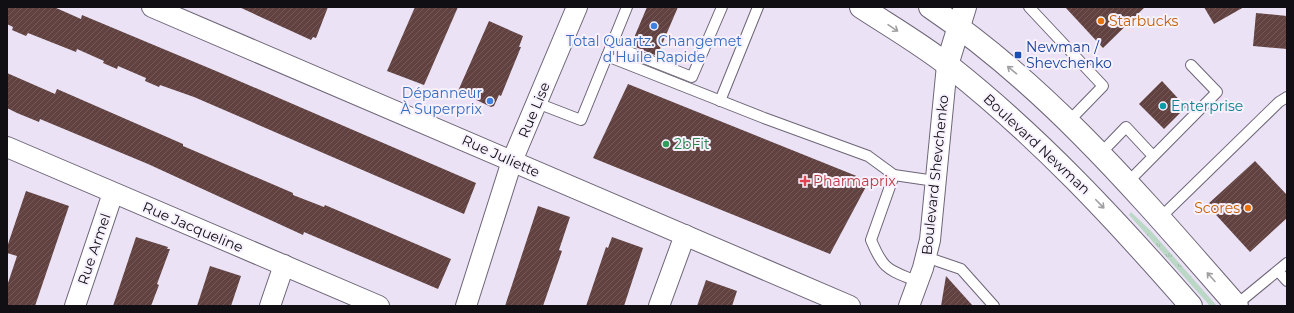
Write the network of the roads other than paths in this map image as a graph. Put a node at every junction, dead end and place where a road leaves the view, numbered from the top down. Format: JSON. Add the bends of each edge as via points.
{"nodes":[{"id":1,"x":152,"y":7,"type":"edge"},
{"id":2,"x":577,"y":7,"type":"edge"},
{"id":3,"x":627,"y":7,"type":"edge"},
{"id":4,"x":722,"y":7,"type":"edge"},
{"id":5,"x":758,"y":7,"type":"edge"},
{"id":6,"x":861,"y":7,"type":"edge"},
{"id":7,"x":965,"y":7,"type":"edge"},
{"id":8,"x":1029,"y":7,"type":"edge"},
{"id":9,"x":935,"y":9,"type":"edge"},
{"id":10,"x":959,"y":28,"type":"junction"},
{"id":11,"x":611,"y":45,"type":"junction"},
{"id":12,"x":607,"y":56,"type":"junction"},
{"id":13,"x":948,"y":65,"type":"junction"},
{"id":14,"x":1191,"y":65,"type":"dead end"},
{"id":15,"x":1287,"y":97,"type":"edge"},
{"id":16,"x":720,"y":101,"type":"junction"},
{"id":17,"x":537,"y":103,"type":"junction"},
{"id":18,"x":1069,"y":121,"type":"junction"},
{"id":19,"x":7,"y":147,"type":"edge"},
{"id":20,"x":1101,"y":153,"type":"junction"},
{"id":21,"x":1154,"y":156,"type":"junction"},
{"id":22,"x":512,"y":161,"type":"junction"},
{"id":23,"x":894,"y":175,"type":"junction"},
{"id":24,"x":935,"y":181,"type":"junction"},
{"id":25,"x":1128,"y":182,"type":"junction"},
{"id":26,"x":114,"y":193,"type":"junction"},
{"id":27,"x":1160,"y":218,"type":"junction"},
{"id":28,"x":685,"y":235,"type":"junction"},
{"id":29,"x":926,"y":257,"type":"junction"},
{"id":30,"x":1287,"y":263,"type":"edge"},
{"id":31,"x":284,"y":265,"type":"junction"},
{"id":32,"x":1278,"y":271,"type":"junction"},
{"id":33,"x":1287,"y":281,"type":"edge"},
{"id":34,"x":918,"y":282,"type":"junction"},
{"id":35,"x":1184,"y":304,"type":"edge"},
{"id":36,"x":75,"y":306,"type":"edge"},
{"id":37,"x":270,"y":306,"type":"edge"},
{"id":38,"x":379,"y":306,"type":"edge"},
{"id":39,"x":466,"y":306,"type":"edge"},
{"id":40,"x":659,"y":306,"type":"edge"},
{"id":41,"x":850,"y":306,"type":"edge"},
{"id":42,"x":909,"y":306,"type":"edge"},
{"id":43,"x":994,"y":306,"type":"edge"},
{"id":44,"x":1237,"y":306,"type":"edge"}],
"edges":[{"from":1,"to":22,"type":"street","name":"Rue Juliette"},
{"from":2,"to":17,"type":"street","name":"Rue Lise"},
{"from":3,"to":11,"type":"lane"},
{"from":4,"to":11,"type":"lane","via":[[692,77]]},
{"from":5,"to":16,"type":"lane"},
{"from":6,"to":13,"type":"main road","name":"Boulevard Newman","one_way":true},
{"from":7,"to":10,"type":"main road","name":"Boulevard Shevchenko"},
{"from":8,"to":18,"type":"lane","via":[[1103,86]]},
{"from":9,"to":10,"type":"main road"},
{"from":9,"to":13,"type":"main road","name":"Boulevard Shevchenko"},
{"from":10,"to":13,"type":"main road","name":"Boulevard Shevchenko"},
{"from":18,"to":10,"type":"main road","one_way":true,"via":[[1015,72]]},
{"from":11,"to":12,"type":"lane"},
{"from":12,"to":16,"type":"lane"},
{"from":12,"to":17,"type":"lane","via":[[581,120]]},
{"from":13,"to":24,"type":"street","name":"Boulevard Shevchenko"},
{"from":13,"to":35,"type":"main road","name":"Boulevard Newman","one_way":true,"via":[[1007,114],[1064,168],[1109,214]]},
{"from":14,"to":21,"type":"lane","via":[[1217,92]]},
{"from":15,"to":27,"type":"lane"},
{"from":16,"to":23,"type":"lane","via":[[868,156]]},
{"from":17,"to":22,"type":"street","name":"Rue Lise"},
{"from":18,"to":20,"type":"main road"},
{"from":19,"to":26,"type":"street","name":"Rue Jacqueline"},
{"from":20,"to":21,"type":"lane","via":[[1126,127]]},
{"from":20,"to":25,"type":"main road"},
{"from":21,"to":25,"type":"lane"},
{"from":22,"to":28,"type":"street","name":"Rue Juliette"},
{"from":22,"to":39,"type":"street","name":"Rue Lise"},
{"from":23,"to":24,"type":"lane"},
{"from":23,"to":34,"type":"lane","via":[[871,240],[880,262],[890,270]]},
{"from":24,"to":29,"type":"street","name":"Boulevard Shevchenko"},
{"from":25,"to":27,"type":"main road"},
{"from":26,"to":31,"type":"street","name":"Rue Jacqueline"},
{"from":26,"to":36,"type":"street","name":"Rue Armel"},
{"from":44,"to":27,"type":"main road","one_way":true},
{"from":28,"to":40,"type":"street"},
{"from":28,"to":41,"type":"street","name":"Rue Juliette"},
{"from":29,"to":34,"type":"street","name":"Boulevard Shevchenko"},
{"from":29,"to":43,"type":"lane","via":[[961,268]]},
{"from":30,"to":32,"type":"lane"},
{"from":31,"to":37,"type":"street"},
{"from":31,"to":38,"type":"street","name":"Rue Jacqueline"},
{"from":32,"to":33,"type":"lane"},
{"from":32,"to":44,"type":"lane"},
{"from":34,"to":42,"type":"street","name":"Boulevard Shevchenko"}]}
